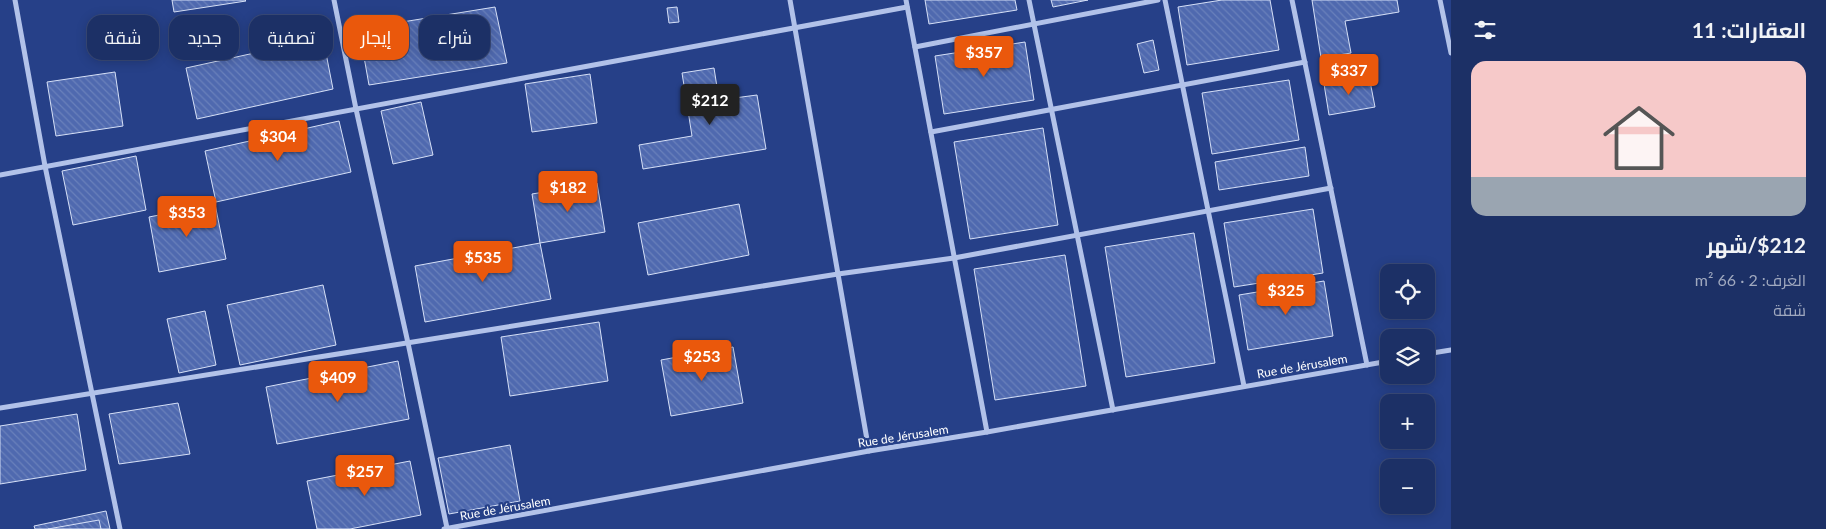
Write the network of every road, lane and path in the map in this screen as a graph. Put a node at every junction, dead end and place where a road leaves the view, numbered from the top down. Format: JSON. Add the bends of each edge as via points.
{"nodes":[{"id":1,"x":15,"y":0,"type":"edge"},
{"id":2,"x":334,"y":0,"type":"edge"},
{"id":3,"x":790,"y":0,"type":"edge"},
{"id":4,"x":906,"y":0,"type":"edge"},
{"id":5,"x":1029,"y":0,"type":"edge"},
{"id":6,"x":1158,"y":0,"type":"edge"},
{"id":7,"x":1165,"y":0,"type":"edge"},
{"id":8,"x":1292,"y":0,"type":"edge"},
{"id":9,"x":1440,"y":0,"type":"edge"},
{"id":10,"x":907,"y":7,"type":"junction"},
{"id":11,"x":1034,"y":24,"type":"junction"},
{"id":12,"x":795,"y":28,"type":"junction"},
{"id":13,"x":915,"y":47,"type":"junction"},
{"id":14,"x":1451,"y":53,"type":"edge"},
{"id":15,"x":1305,"y":62,"type":"junction"},
{"id":16,"x":1182,"y":85,"type":"junction"},
{"id":17,"x":356,"y":109,"type":"junction"},
{"id":18,"x":1052,"y":109,"type":"junction"},
{"id":19,"x":931,"y":132,"type":"junction"},
{"id":20,"x":45,"y":166,"type":"junction"},
{"id":21,"x":0,"y":174,"type":"edge"},
{"id":22,"x":1331,"y":188,"type":"junction"},
{"id":23,"x":1208,"y":210,"type":"junction"},
{"id":24,"x":1078,"y":236,"type":"junction"},
{"id":25,"x":954,"y":258,"type":"junction"},
{"id":26,"x":838,"y":274,"type":"junction"},
{"id":27,"x":408,"y":343,"type":"junction"},
{"id":28,"x":1451,"y":350,"type":"edge"},
{"id":29,"x":1435,"y":353,"type":"edge"},
{"id":30,"x":1380,"y":363,"type":"edge"},
{"id":31,"x":1367,"y":365,"type":"junction"},
{"id":32,"x":1244,"y":386,"type":"junction"},
{"id":33,"x":92,"y":393,"type":"junction"},
{"id":34,"x":0,"y":408,"type":"edge"},
{"id":35,"x":1112,"y":410,"type":"junction"},
{"id":36,"x":987,"y":432,"type":"junction"},
{"id":37,"x":869,"y":451,"type":"junction"},
{"id":38,"x":120,"y":529,"type":"edge"},
{"id":39,"x":445,"y":529,"type":"edge"}],
"edges":[{"from":1,"to":20,"type":"street"},
{"from":2,"to":17,"type":"street"},
{"from":3,"to":12,"type":"street"},
{"from":4,"to":10,"type":"street"},
{"from":5,"to":11,"type":"street"},
{"from":6,"to":11,"type":"street"},
{"from":7,"to":16,"type":"street"},
{"from":8,"to":15,"type":"street"},
{"from":9,"to":14,"type":"street"},
{"from":10,"to":12,"type":"street"},
{"from":10,"to":13,"type":"street"},
{"from":11,"to":13,"type":"street"},
{"from":11,"to":18,"type":"street"},
{"from":12,"to":17,"type":"street"},
{"from":12,"to":26,"type":"street"},
{"from":13,"to":19,"type":"street"},
{"from":15,"to":16,"type":"street"},
{"from":15,"to":22,"type":"street"},
{"from":16,"to":18,"type":"street"},
{"from":16,"to":23,"type":"street"},
{"from":17,"to":20,"type":"street"},
{"from":17,"to":27,"type":"street"},
{"from":18,"to":19,"type":"street"},
{"from":18,"to":24,"type":"street"},
{"from":19,"to":25,"type":"street"},
{"from":20,"to":21,"type":"street"},
{"from":20,"to":33,"type":"street"},
{"from":22,"to":23,"type":"street"},
{"from":22,"to":31,"type":"street"},
{"from":23,"to":24,"type":"street"},
{"from":23,"to":32,"type":"street"},
{"from":24,"to":25,"type":"street"},
{"from":24,"to":35,"type":"street"},
{"from":25,"to":26,"type":"street"},
{"from":25,"to":36,"type":"street"},
{"from":26,"to":27,"type":"street"},
{"from":26,"to":37,"type":"street"},
{"from":27,"to":33,"type":"street"},
{"from":27,"to":39,"type":"street"},
{"from":28,"to":29,"type":"street"},
{"from":30,"to":31,"type":"street","name":"Rue de Jérusalem"},
{"from":31,"to":32,"type":"street","name":"Rue de Jérusalem"},
{"from":32,"to":35,"type":"street","name":"Rue de Jérusalem"},
{"from":33,"to":34,"type":"street"},
{"from":33,"to":38,"type":"street"},
{"from":35,"to":36,"type":"street","name":"Rue de Jérusalem"},
{"from":36,"to":37,"type":"street","name":"Rue de Jérusalem"},
{"from":37,"to":39,"type":"street","name":"Rue de Jérusalem"}]}
